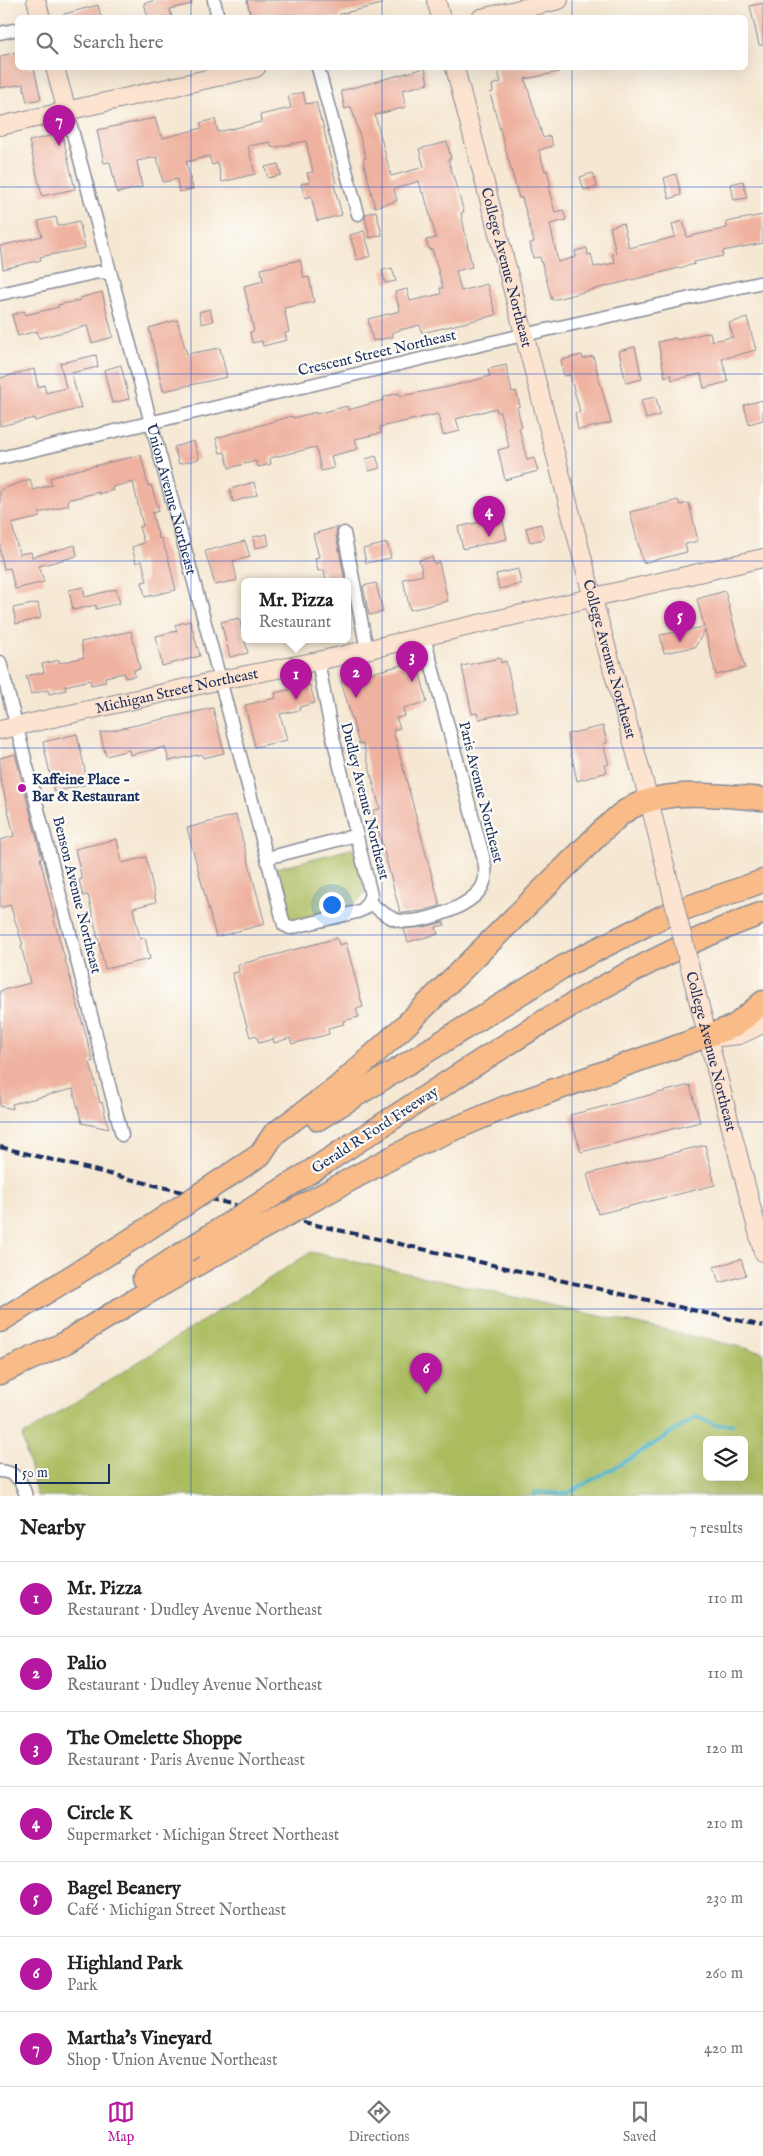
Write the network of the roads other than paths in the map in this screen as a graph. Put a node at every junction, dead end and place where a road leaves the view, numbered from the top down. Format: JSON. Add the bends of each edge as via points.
{"nodes":[{"id":1,"x":36,"y":0,"type":"edge"},
{"id":2,"x":214,"y":0,"type":"edge"},
{"id":3,"x":436,"y":0,"type":"edge"},
{"id":4,"x":559,"y":0,"type":"edge"},
{"id":5,"x":40,"y":15,"type":"edge"},
{"id":6,"x":217,"y":15,"type":"edge"},
{"id":7,"x":440,"y":15,"type":"edge"},
{"id":8,"x":494,"y":15,"type":"edge"},
{"id":9,"x":15,"y":31,"type":"edge"},
{"id":10,"x":0,"y":34,"type":"edge"},
{"id":11,"x":56,"y":70,"type":"edge"},
{"id":12,"x":231,"y":70,"type":"edge"},
{"id":13,"x":319,"y":70,"type":"edge"},
{"id":14,"x":456,"y":70,"type":"edge"},
{"id":15,"x":67,"y":110,"type":"junction"},
{"id":16,"x":0,"y":126,"type":"edge"},
{"id":17,"x":358,"y":214,"type":"dead end"},
{"id":18,"x":109,"y":273,"type":"junction"},
{"id":19,"x":763,"y":282,"type":"edge"},
{"id":20,"x":0,"y":294,"type":"edge"},
{"id":21,"x":525,"y":334,"type":"junction"},
{"id":22,"x":150,"y":424,"type":"junction"},
{"id":23,"x":0,"y":458,"type":"edge"},
{"id":24,"x":344,"y":533,"type":"dead end"},
{"id":25,"x":763,"y":558,"type":"edge"},
{"id":26,"x":593,"y":599,"type":"junction"},
{"id":27,"x":424,"y":637,"type":"junction"},
{"id":28,"x":367,"y":650,"type":"junction"},
{"id":29,"x":0,"y":662,"type":"edge"},
{"id":30,"x":318,"y":662,"type":"junction"},
{"id":31,"x":221,"y":680,"type":"junction"},
{"id":32,"x":8,"y":728,"type":"edge"},
{"id":33,"x":763,"y":799,"type":"edge"},
{"id":34,"x":648,"y":800,"type":"junction"},
{"id":35,"x":357,"y":835,"type":"junction"},
{"id":36,"x":267,"y":858,"type":"junction"},
{"id":37,"x":763,"y":881,"type":"edge"},
{"id":38,"x":369,"y":902,"type":"junction"},
{"id":39,"x":357,"y":912,"type":"joint"},
{"id":40,"x":763,"y":913,"type":"edge"},
{"id":41,"x":763,"y":1002,"type":"edge"},
{"id":42,"x":763,"y":1024,"type":"edge"},
{"id":43,"x":708,"y":1036,"type":"junction"},
{"id":44,"x":122,"y":1136,"type":"dead end"},
{"id":45,"x":260,"y":1155,"type":"junction"},
{"id":46,"x":759,"y":1218,"type":"edge"},
{"id":47,"x":763,"y":1252,"type":"edge"},
{"id":48,"x":0,"y":1321,"type":"edge"},
{"id":49,"x":0,"y":1372,"type":"edge"},
{"id":50,"x":0,"y":1471,"type":"edge"},
{"id":51,"x":26,"y":1496,"type":"edge"}],
"edges":[{"from":1,"to":5,"type":"main road"},
{"from":2,"to":6,"type":"street"},
{"from":3,"to":7,"type":"main road"},
{"from":4,"to":8,"type":"main road"},
{"from":9,"to":10,"type":"street"},
{"from":11,"to":15,"type":"main road","name":"Union Avenue Northeast"},
{"from":12,"to":15,"type":"main road"},
{"from":13,"to":17,"type":"street"},
{"from":14,"to":21,"type":"main road","name":"College Avenue Northeast"},
{"from":15,"to":16,"type":"main road"},
{"from":15,"to":18,"type":"street","name":"Union Avenue Northeast"},
{"from":18,"to":20,"type":"street","via":[[98,272]]},
{"from":18,"to":22,"type":"street","name":"Union Avenue Northeast"},
{"from":19,"to":21,"type":"street","name":"Crescent Street Northeast"},
{"from":21,"to":22,"type":"street","name":"Crescent Street Northeast"},
{"from":21,"to":26,"type":"main road","name":"College Avenue Northeast"},
{"from":22,"to":23,"type":"street","name":"Crescent Street Northeast"},
{"from":22,"to":31,"type":"street","name":"Union Avenue Northeast"},
{"from":24,"to":28,"type":"street"},
{"from":25,"to":26,"type":"main road","name":"Michigan Street Northeast"},
{"from":26,"to":27,"type":"main road","name":"Michigan Street Northeast"},
{"from":26,"to":34,"type":"main road","name":"College Avenue Northeast"},
{"from":27,"to":28,"type":"main road","name":"Michigan Street Northeast"},
{"from":27,"to":38,"type":"street","name":"Paris Avenue Northeast","via":[[483,856],[484,883],[478,894],[451,911],[410,922],[395,919]]},
{"from":28,"to":30,"type":"main road","name":"Michigan Street Northeast"},
{"from":29,"to":32,"type":"street","name":"Benson Avenue Northeast"},
{"from":30,"to":31,"type":"main road","name":"Michigan Street Northeast"},
{"from":30,"to":35,"type":"street","name":"Dudley Avenue Northeast"},
{"from":31,"to":32,"type":"main road","name":"Michigan Street Northeast"},
{"from":31,"to":36,"type":"street","name":"Union Avenue Northeast"},
{"from":32,"to":44,"type":"street","name":"Benson Avenue Northeast"},
{"from":33,"to":34,"type":"highway","via":[[672,795]]},
{"from":34,"to":43,"type":"main road","name":"College Avenue Northeast","bridge":true},
{"from":34,"to":45,"type":"highway","via":[[626,810],[603,830],[405,1026],[338,1087],[274,1134]]},
{"from":35,"to":36,"type":"street"},
{"from":35,"to":38,"type":"street","name":"Dudley Avenue Northeast","via":[[371,896]]},
{"from":36,"to":39,"type":"street","name":"Union Avenue Northeast","via":[[284,925],[290,928]]},
{"from":37,"to":45,"type":"highway","via":[[666,915],[566,965]]},
{"from":38,"to":39,"type":"street","name":"Dudley Avenue Northeast"},
{"from":40,"to":49,"type":"highway","name":"Gerald R Ford Freeway","bridge":true,"via":[[732,924],[644,966],[560,1011]]},
{"from":41,"to":43,"type":"highway","via":[[735,1026]]},
{"from":42,"to":43,"type":"main road","via":[[726,1038]]},
{"from":43,"to":46,"type":"main road","name":"College Avenue Northeast"},
{"from":43,"to":49,"type":"highway","bridge":true,"via":[[490,1113],[416,1145],[210,1257],[63,1344]]},
{"from":45,"to":48,"type":"highway","bridge":true},
{"from":46,"to":47,"type":"main road","name":"College Avenue Northeast"},
{"from":50,"to":51,"type":"street","via":[[15,1475]]}]}
